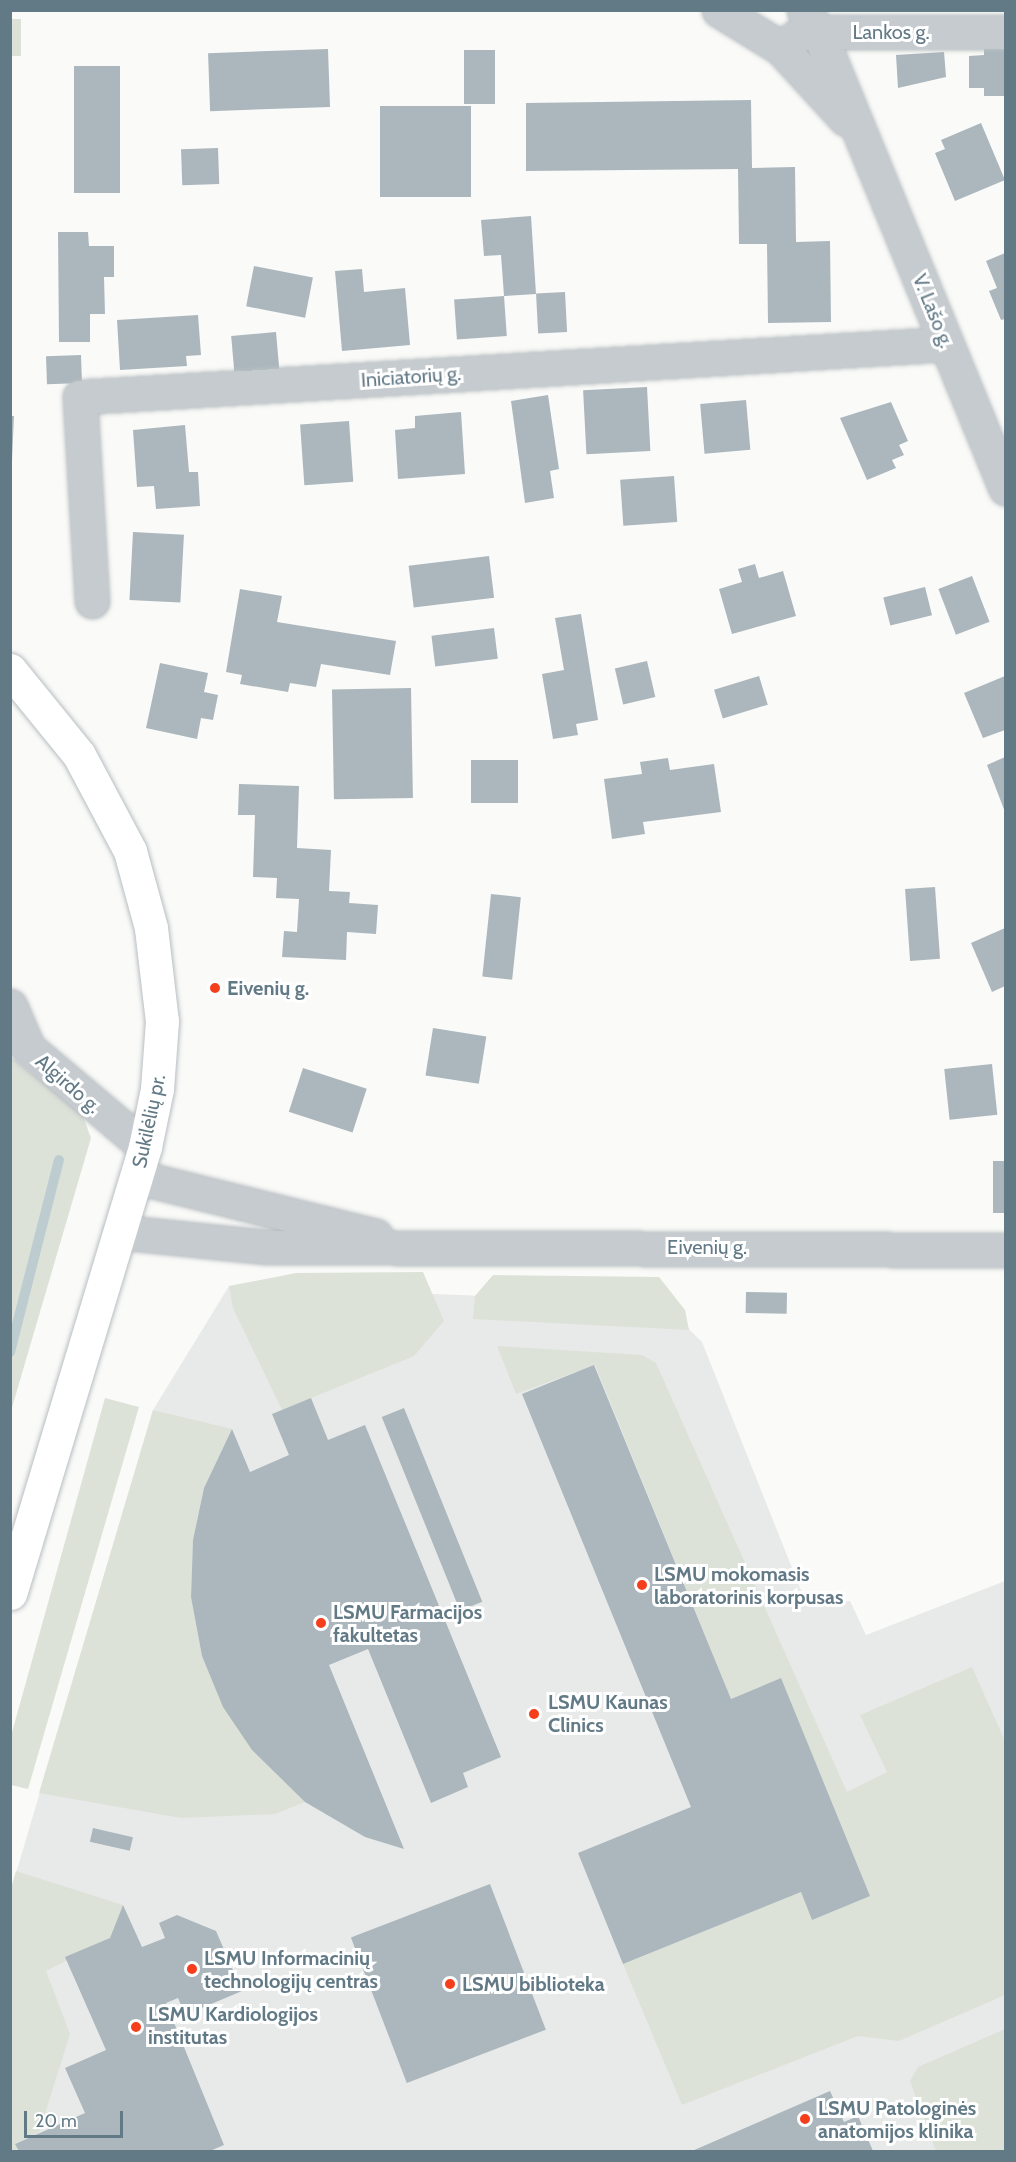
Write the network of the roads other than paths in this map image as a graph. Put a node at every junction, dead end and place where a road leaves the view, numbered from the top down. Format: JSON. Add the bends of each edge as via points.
{"nodes":[{"id":1,"x":719,"y":10,"type":"edge"},
{"id":2,"x":812,"y":22,"type":"edge"},
{"id":3,"x":1005,"y":32,"type":"edge"},
{"id":4,"x":781,"y":48,"type":"junction"},
{"id":5,"x":860,"y":134,"type":"junction"},
{"id":6,"x":946,"y":344,"type":"junction"},
{"id":7,"x":1005,"y":488,"type":"edge"},
{"id":8,"x":92,"y":601,"type":"dead end"},
{"id":9,"x":10,"y":670,"type":"edge"},
{"id":10,"x":10,"y":1006,"type":"edge"},
{"id":11,"x":141,"y":1162,"type":"junction"},
{"id":12,"x":119,"y":1232,"type":"junction"},
{"id":13,"x":409,"y":1246,"type":"junction"},
{"id":14,"x":1005,"y":1250,"type":"edge"},
{"id":15,"x":10,"y":1593,"type":"edge"}],
"edges":[{"from":1,"to":4,"type":"street","name":"V. Lašo g."},
{"from":2,"to":3,"type":"street","name":"Lankos g."},
{"from":2,"to":4,"type":"street","name":"Lankos g."},
{"from":2,"to":5,"type":"street","name":"V. Lašo g."},
{"from":4,"to":5,"type":"street","name":"V. Lašo g."},
{"from":5,"to":6,"type":"street","name":"V. Lašo g."},
{"from":6,"to":7,"type":"street","name":"V. Lašo g."},
{"from":6,"to":8,"type":"street","name":"Iniciatorių g.","via":[[80,397]]},
{"from":9,"to":11,"type":"main road","name":"Sukilėlių pr.","via":[[96,782],[141,885],[157,958],[162,1021],[157,1089]]},
{"from":10,"to":11,"type":"street","name":"Algirdo g.","via":[[27,1048]]},
{"from":11,"to":12,"type":"main road","name":"Sukilėlių pr."},
{"from":11,"to":13,"type":"street","name":"Eivenių g."},
{"from":12,"to":13,"type":"street","name":"Eivenių g.","via":[[267,1247]]},
{"from":12,"to":15,"type":"main road","name":"Sukilėlių pr."},
{"from":13,"to":14,"type":"street","name":"Eivenių g."}]}
